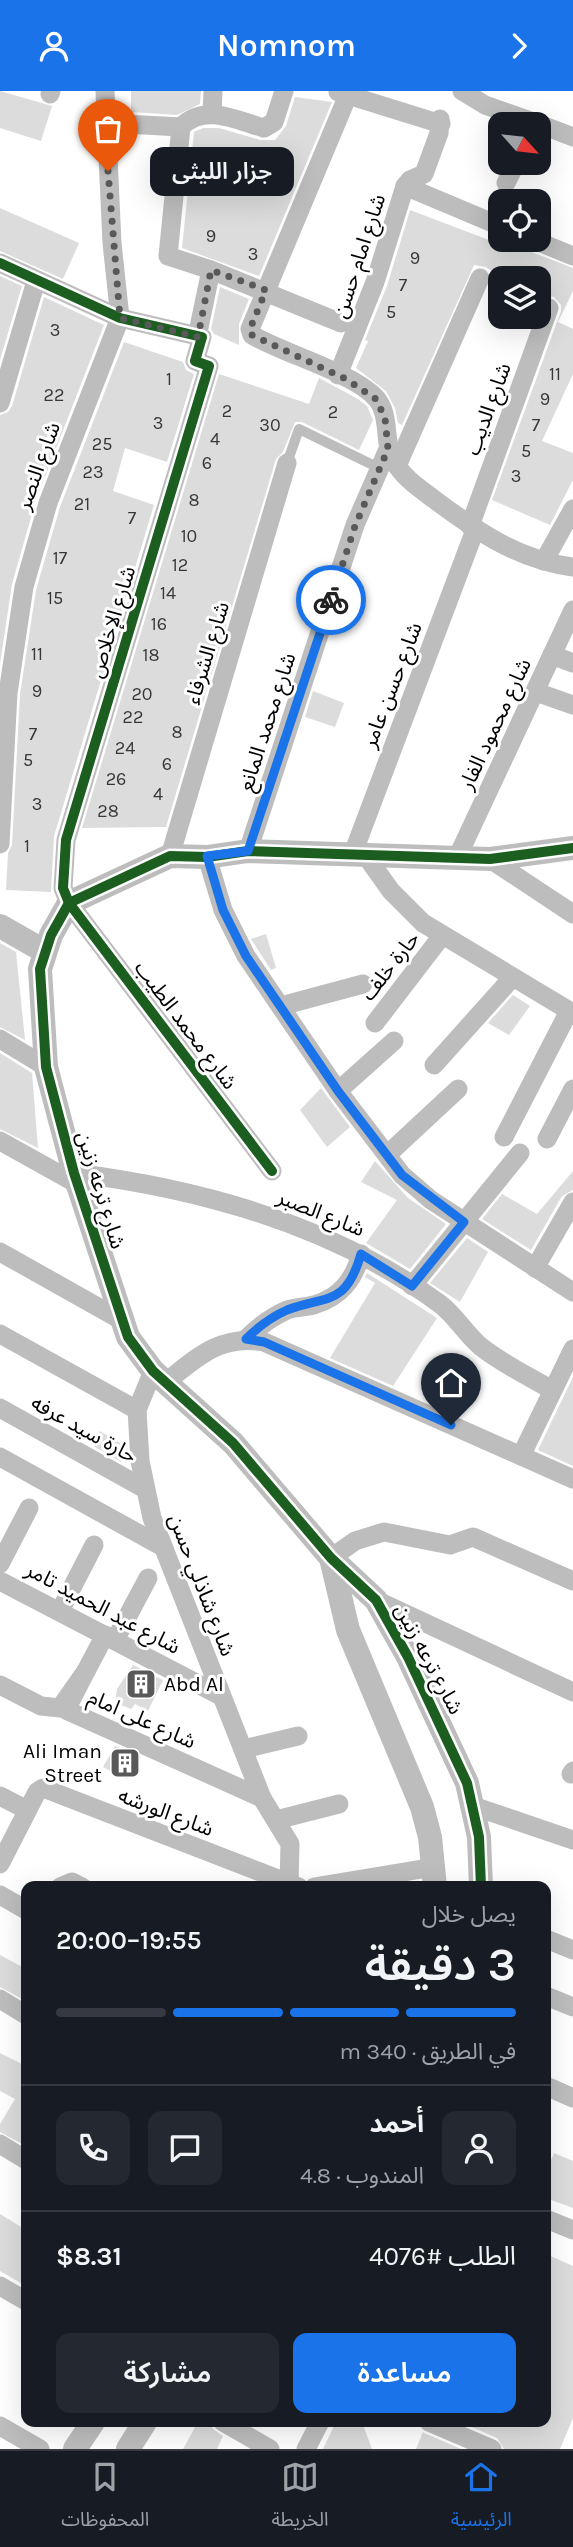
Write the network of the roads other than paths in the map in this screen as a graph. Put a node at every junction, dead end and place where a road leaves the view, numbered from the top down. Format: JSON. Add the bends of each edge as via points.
{"nodes":[{"id":1,"x":104,"y":91,"type":"edge"},
{"id":2,"x":212,"y":91,"type":"edge"},
{"id":3,"x":284,"y":91,"type":"edge"},
{"id":4,"x":462,"y":91,"type":"edge"},
{"id":5,"x":505,"y":91,"type":"edge"},
{"id":6,"x":342,"y":93,"type":"edge"},
{"id":7,"x":502,"y":111,"type":"joint"},
{"id":8,"x":212,"y":113,"type":"junction"},
{"id":9,"x":106,"y":123,"type":"junction"},
{"id":10,"x":551,"y":126,"type":"edge"},
{"id":11,"x":181,"y":127,"type":"junction"},
{"id":12,"x":572,"y":130,"type":"edge"},
{"id":13,"x":510,"y":175,"type":"edge"},
{"id":14,"x":506,"y":183,"type":"dead end"},
{"id":15,"x":405,"y":186,"type":"junction"},
{"id":16,"x":488,"y":221,"type":"edge"},
{"id":17,"x":551,"y":247,"type":"edge"},
{"id":18,"x":573,"y":256,"type":"edge"},
{"id":19,"x":0,"y":263,"type":"edge"},
{"id":20,"x":211,"y":270,"type":"junction"},
{"id":21,"x":480,"y":278,"type":"dead end"},
{"id":22,"x":36,"y":281,"type":"junction"},
{"id":23,"x":266,"y":290,"type":"junction"},
{"id":24,"x":120,"y":318,"type":"junction"},
{"id":25,"x":341,"y":323,"type":"dead end"},
{"id":26,"x":542,"y":329,"type":"edge"},
{"id":27,"x":198,"y":337,"type":"junction"},
{"id":28,"x":338,"y":375,"type":"junction"},
{"id":29,"x":0,"y":403,"type":"edge"},
{"id":30,"x":388,"y":461,"type":"junction"},
{"id":31,"x":287,"y":463,"type":"joint"},
{"id":32,"x":573,"y":509,"type":"edge"},
{"id":33,"x":472,"y":528,"type":"junction"},
{"id":34,"x":544,"y":561,"type":"junction"},
{"id":35,"x":573,"y":567,"type":"edge"},
{"id":36,"x":573,"y":610,"type":"edge"},
{"id":37,"x":552,"y":655,"type":"junction"},
{"id":38,"x":573,"y":663,"type":"edge"},
{"id":39,"x":536,"y":692,"type":"junction"},
{"id":40,"x":573,"y":705,"type":"edge"},
{"id":41,"x":0,"y":844,"type":"edge"},
{"id":42,"x":573,"y":848,"type":"edge"},
{"id":43,"x":248,"y":851,"type":"junction"},
{"id":44,"x":170,"y":856,"type":"junction"},
{"id":45,"x":207,"y":856,"type":"junction"},
{"id":46,"x":359,"y":856,"type":"junction"},
{"id":47,"x":457,"y":858,"type":"junction"},
{"id":48,"x":490,"y":859,"type":"junction"},
{"id":49,"x":69,"y":903,"type":"junction"},
{"id":50,"x":573,"y":914,"type":"edge"},
{"id":51,"x":0,"y":926,"type":"edge"},
{"id":52,"x":441,"y":937,"type":"junction"},
{"id":53,"x":44,"y":951,"type":"junction"},
{"id":54,"x":512,"y":978,"type":"junction"},
{"id":55,"x":363,"y":984,"type":"dead end"},
{"id":56,"x":281,"y":1006,"type":"junction"},
{"id":57,"x":571,"y":1012,"type":"edge"},
{"id":58,"x":375,"y":1023,"type":"dead end"},
{"id":59,"x":0,"y":1039,"type":"edge"},
{"id":60,"x":394,"y":1041,"type":"dead end"},
{"id":61,"x":434,"y":1065,"type":"dead end"},
{"id":62,"x":46,"y":1067,"type":"junction"},
{"id":63,"x":457,"y":1089,"type":"dead end"},
{"id":64,"x":573,"y":1089,"type":"edge"},
{"id":65,"x":338,"y":1091,"type":"junction"},
{"id":66,"x":504,"y":1137,"type":"dead end"},
{"id":67,"x":547,"y":1139,"type":"dead end"},
{"id":68,"x":0,"y":1142,"type":"edge"},
{"id":69,"x":520,"y":1153,"type":"dead end"},
{"id":70,"x":387,"y":1155,"type":"junction"},
{"id":71,"x":272,"y":1171,"type":"dead end"},
{"id":72,"x":76,"y":1179,"type":"junction"},
{"id":73,"x":573,"y":1202,"type":"edge"},
{"id":74,"x":464,"y":1222,"type":"junction"},
{"id":75,"x":0,"y":1252,"type":"edge"},
{"id":76,"x":361,"y":1254,"type":"junction"},
{"id":77,"x":535,"y":1268,"type":"junction"},
{"id":78,"x":412,"y":1286,"type":"junction"},
{"id":79,"x":573,"y":1292,"type":"edge"},
{"id":80,"x":121,"y":1319,"type":"junction"},
{"id":81,"x":0,"y":1334,"type":"edge"},
{"id":82,"x":246,"y":1339,"type":"junction"},
{"id":83,"x":573,"y":1349,"type":"edge"},
{"id":84,"x":159,"y":1377,"type":"junction"},
{"id":85,"x":552,"y":1390,"type":"junction"},
{"id":86,"x":0,"y":1408,"type":"edge"},
{"id":87,"x":137,"y":1410,"type":"junction"},
{"id":88,"x":521,"y":1456,"type":"junction"},
{"id":89,"x":0,"y":1457,"type":"edge"},
{"id":90,"x":573,"y":1479,"type":"edge"},
{"id":91,"x":145,"y":1489,"type":"junction"},
{"id":92,"x":29,"y":1508,"type":"dead end"},
{"id":93,"x":94,"y":1545,"type":"dead end"},
{"id":94,"x":161,"y":1546,"type":"junction"},
{"id":95,"x":331,"y":1558,"type":"junction"},
{"id":96,"x":0,"y":1564,"type":"edge"},
{"id":97,"x":148,"y":1578,"type":"dead end"},
{"id":98,"x":0,"y":1580,"type":"edge"},
{"id":99,"x":573,"y":1581,"type":"edge"},
{"id":100,"x":376,"y":1600,"type":"junction"},
{"id":101,"x":60,"y":1611,"type":"junction"},
{"id":102,"x":110,"y":1638,"type":"junction"},
{"id":103,"x":86,"y":1671,"type":"junction"},
{"id":104,"x":0,"y":1685,"type":"edge"},
{"id":105,"x":573,"y":1692,"type":"edge"},
{"id":106,"x":221,"y":1696,"type":"junction"},
{"id":107,"x":298,"y":1736,"type":"dead end"},
{"id":108,"x":243,"y":1749,"type":"junction"},
{"id":109,"x":0,"y":1796,"type":"edge"},
{"id":110,"x":262,"y":1798,"type":"junction"},
{"id":111,"x":339,"y":1804,"type":"dead end"},
{"id":112,"x":473,"y":1806,"type":"junction"},
{"id":113,"x":27,"y":1810,"type":"junction"},
{"id":114,"x":275,"y":1820,"type":"junction"},
{"id":115,"x":573,"y":1840,"type":"edge"},
{"id":116,"x":0,"y":1864,"type":"edge"},
{"id":117,"x":434,"y":1877,"type":"edge"},
{"id":118,"x":284,"y":1881,"type":"edge"},
{"id":119,"x":294,"y":1881,"type":"edge"},
{"id":120,"x":386,"y":1881,"type":"edge"},
{"id":121,"x":481,"y":1881,"type":"edge"},
{"id":122,"x":0,"y":1895,"type":"edge"},
{"id":123,"x":21,"y":1907,"type":"edge"},
{"id":124,"x":551,"y":1941,"type":"edge"},
{"id":125,"x":573,"y":1950,"type":"edge"},
{"id":126,"x":551,"y":1998,"type":"edge"},
{"id":127,"x":0,"y":1999,"type":"edge"},
{"id":128,"x":573,"y":2007,"type":"edge"},
{"id":129,"x":21,"y":2012,"type":"edge"},
{"id":130,"x":551,"y":2088,"type":"edge"},
{"id":131,"x":573,"y":2098,"type":"edge"},
{"id":132,"x":0,"y":2144,"type":"edge"},
{"id":133,"x":21,"y":2153,"type":"edge"},
{"id":134,"x":551,"y":2221,"type":"edge"},
{"id":135,"x":573,"y":2230,"type":"edge"},
{"id":136,"x":0,"y":2286,"type":"edge"},
{"id":137,"x":21,"y":2298,"type":"edge"},
{"id":138,"x":0,"y":2426,"type":"edge"},
{"id":139,"x":90,"y":2427,"type":"edge"},
{"id":140,"x":142,"y":2427,"type":"edge"},
{"id":141,"x":232,"y":2427,"type":"edge"},
{"id":142,"x":317,"y":2427,"type":"edge"},
{"id":143,"x":441,"y":2427,"type":"edge"},
{"id":144,"x":40,"y":2449,"type":"edge"},
{"id":145,"x":75,"y":2449,"type":"edge"},
{"id":146,"x":128,"y":2449,"type":"edge"},
{"id":147,"x":270,"y":2449,"type":"edge"},
{"id":148,"x":306,"y":2449,"type":"edge"},
{"id":149,"x":492,"y":2449,"type":"edge"}],
"edges":[{"from":1,"to":9,"type":"street"},
{"from":2,"to":8,"type":"street"},
{"from":3,"to":8,"type":"street","via":[[274,122],[264,128]]},
{"from":4,"to":7,"type":"street"},
{"from":5,"to":7,"type":"street"},
{"from":6,"to":15,"type":"street","name":"شارع امام حسن","via":[[440,121],[424,174]]},
{"from":6,"to":23,"type":"street"},
{"from":8,"to":11,"type":"street","via":[[191,117]]},
{"from":9,"to":11,"type":"street"},
{"from":9,"to":24,"type":"street"},
{"from":10,"to":12,"type":"street"},
{"from":11,"to":20,"type":"street","via":[[168,256]]},
{"from":13,"to":14,"type":"street"},
{"from":15,"to":16,"type":"street"},
{"from":15,"to":28,"type":"street","name":"شارع امام حسن","via":[[375,282]]},
{"from":17,"to":18,"type":"street"},
{"from":19,"to":22,"type":"street"},
{"from":20,"to":23,"type":"street"},
{"from":20,"to":27,"type":"street"},
{"from":21,"to":30,"type":"street","name":"شارع محمد المانع"},
{"from":22,"to":24,"type":"street"},
{"from":22,"to":29,"type":"street"},
{"from":23,"to":25,"type":"street"},
{"from":23,"to":28,"type":"street","via":[[250,329],[252,335]]},
{"from":24,"to":27,"type":"street"},
{"from":24,"to":41,"type":"street","name":"شارع النصر","via":[[48,503],[24,587],[8,694]]},
{"from":26,"to":33,"type":"street","name":"شارع الديب"},
{"from":27,"to":49,"type":"street","name":"شارع الإخلاص","via":[[202,337],[195,361],[209,366],[66,840],[63,888]]},
{"from":28,"to":30,"type":"street","via":[[376,399],[385,418]]},
{"from":30,"to":31,"type":"lane","via":[[299,429]]},
{"from":30,"to":33,"type":"street"},
{"from":30,"to":43,"type":"street","name":"شارع محمد المانع","via":[[355,526]]},
{"from":31,"to":44,"type":"street","name":"شارع الشرفاء"},
{"from":32,"to":34,"type":"street"},
{"from":33,"to":34,"type":"street","via":[[502,546]]},
{"from":33,"to":46,"type":"street","name":"شارع حسن عامر"},
{"from":34,"to":35,"type":"street"},
{"from":36,"to":37,"type":"street","name":"شارع محمود الفار"},
{"from":37,"to":38,"type":"street"},
{"from":37,"to":39,"type":"street","name":"شارع محمود الفار"},
{"from":39,"to":40,"type":"street"},
{"from":39,"to":47,"type":"street","name":"شارع محمود الفار"},
{"from":42,"to":48,"type":"street"},
{"from":43,"to":45,"type":"street"},
{"from":43,"to":46,"type":"street"},
{"from":44,"to":45,"type":"street"},
{"from":44,"to":49,"type":"street"},
{"from":45,"to":56,"type":"street","via":[[231,928]]},
{"from":46,"to":47,"type":"street"},
{"from":46,"to":52,"type":"street","via":[[407,909]]},
{"from":47,"to":48,"type":"street"},
{"from":48,"to":50,"type":"street"},
{"from":49,"to":53,"type":"street","name":"شارع ترعه زنين"},
{"from":49,"to":71,"type":"street","name":"شارع محمد الطيب"},
{"from":51,"to":53,"type":"street"},
{"from":52,"to":54,"type":"street"},
{"from":52,"to":58,"type":"street","name":"حارة خلف"},
{"from":53,"to":62,"type":"street","name":"شارع ترعه زنين","via":[[39,988]]},
{"from":54,"to":57,"type":"street"},
{"from":54,"to":61,"type":"street"},
{"from":55,"to":56,"type":"street"},
{"from":56,"to":65,"type":"street"},
{"from":57,"to":66,"type":"street"},
{"from":59,"to":62,"type":"street"},
{"from":60,"to":65,"type":"street"},
{"from":62,"to":72,"type":"street","name":"شارع ترعه زنين"},
{"from":63,"to":70,"type":"street"},
{"from":64,"to":67,"type":"street"},
{"from":65,"to":70,"type":"street"},
{"from":68,"to":72,"type":"street"},
{"from":69,"to":74,"type":"street"},
{"from":70,"to":74,"type":"street","via":[[411,1184]]},
{"from":72,"to":76,"type":"street","name":"شارع الصبر","via":[[150,1182],[297,1226]]},
{"from":72,"to":80,"type":"street","name":"شارع ترعه زنين"},
{"from":73,"to":77,"type":"street"},
{"from":74,"to":77,"type":"street"},
{"from":74,"to":78,"type":"street"},
{"from":75,"to":80,"type":"street"},
{"from":76,"to":78,"type":"street","name":"شارع الصبر"},
{"from":76,"to":82,"type":"street","via":[[346,1287],[314,1305],[288,1310]]},
{"from":77,"to":79,"type":"street"},
{"from":78,"to":85,"type":"street","name":"شارع الصبر","via":[[442,1305],[487,1351]]},
{"from":80,"to":84,"type":"street","name":"شارع ترعه زنين","via":[[128,1337]]},
{"from":81,"to":87,"type":"street"},
{"from":82,"to":84,"type":"street","via":[[209,1348]]},
{"from":82,"to":88,"type":"street","via":[[264,1342]]},
{"from":83,"to":85,"type":"street"},
{"from":84,"to":87,"type":"street","name":"شارع شاذلي حسن"},
{"from":84,"to":95,"type":"street","name":"شارع ترعه زنين","via":[[249,1460]]},
{"from":85,"to":88,"type":"street"},
{"from":86,"to":91,"type":"street","name":"حارة سيد عرفه"},
{"from":87,"to":91,"type":"street","name":"شارع شاذلي حسن"},
{"from":88,"to":90,"type":"street"},
{"from":89,"to":94,"type":"street"},
{"from":91,"to":94,"type":"street","name":"شارع شاذلي حسن"},
{"from":92,"to":96,"type":"street"},
{"from":93,"to":101,"type":"street"},
{"from":94,"to":106,"type":"street","name":"شارع شاذلي حسن"},
{"from":95,"to":99,"type":"street","via":[[355,1541],[384,1532],[450,1545],[478,1537]]},
{"from":95,"to":100,"type":"street","name":"شارع ترعه زنين"},
{"from":95,"to":117,"type":"street","name":"شارع ترعه زنين","via":[[348,1630],[422,1807]]},
{"from":97,"to":102,"type":"street"},
{"from":98,"to":101,"type":"street","name":"شارع عبد الحميد تامر"},
{"from":100,"to":105,"type":"street"},
{"from":100,"to":112,"type":"street","name":"شارع ترعه زنين","via":[[460,1764]]},
{"from":101,"to":102,"type":"street","name":"شارع عبد الحميد تامر"},
{"from":102,"to":103,"type":"street"},
{"from":102,"to":106,"type":"street","name":"شارع عبد الحميد تامر"},
{"from":103,"to":104,"type":"street","name":"شارع على امام","via":[[60,1708],[41,1706]]},
{"from":103,"to":110,"type":"street","name":"شارع على امام","via":[[66,1710]]},
{"from":106,"to":108,"type":"street","name":"شارع شاذلي حسن"},
{"from":107,"to":108,"type":"street"},
{"from":108,"to":110,"type":"street","name":"شارع شاذلي حسن"},
{"from":109,"to":113,"type":"street"},
{"from":110,"to":114,"type":"street","name":"شارع شاذلي حسن"},
{"from":111,"to":114,"type":"street"},
{"from":112,"to":115,"type":"street"},
{"from":112,"to":121,"type":"street","name":"شارع ترعه زنين"},
{"from":113,"to":116,"type":"street"},
{"from":113,"to":118,"type":"street","name":"شارع الورشه","via":[[38,1790],[45,1789]]},
{"from":114,"to":119,"type":"street","name":"شارع شاذلي حسن","via":[[289,1844]]},
{"from":117,"to":120,"type":"street"},
{"from":122,"to":123,"type":"street"},
{"from":124,"to":125,"type":"street"},
{"from":126,"to":128,"type":"street"},
{"from":127,"to":129,"type":"street"},
{"from":130,"to":131,"type":"street"},
{"from":132,"to":133,"type":"street"},
{"from":134,"to":135,"type":"street"},
{"from":136,"to":137,"type":"street"},
{"from":138,"to":144,"type":"street"},
{"from":139,"to":145,"type":"street"},
{"from":140,"to":146,"type":"street"},
{"from":141,"to":147,"type":"street"},
{"from":142,"to":148,"type":"street"},
{"from":143,"to":149,"type":"street"}]}
